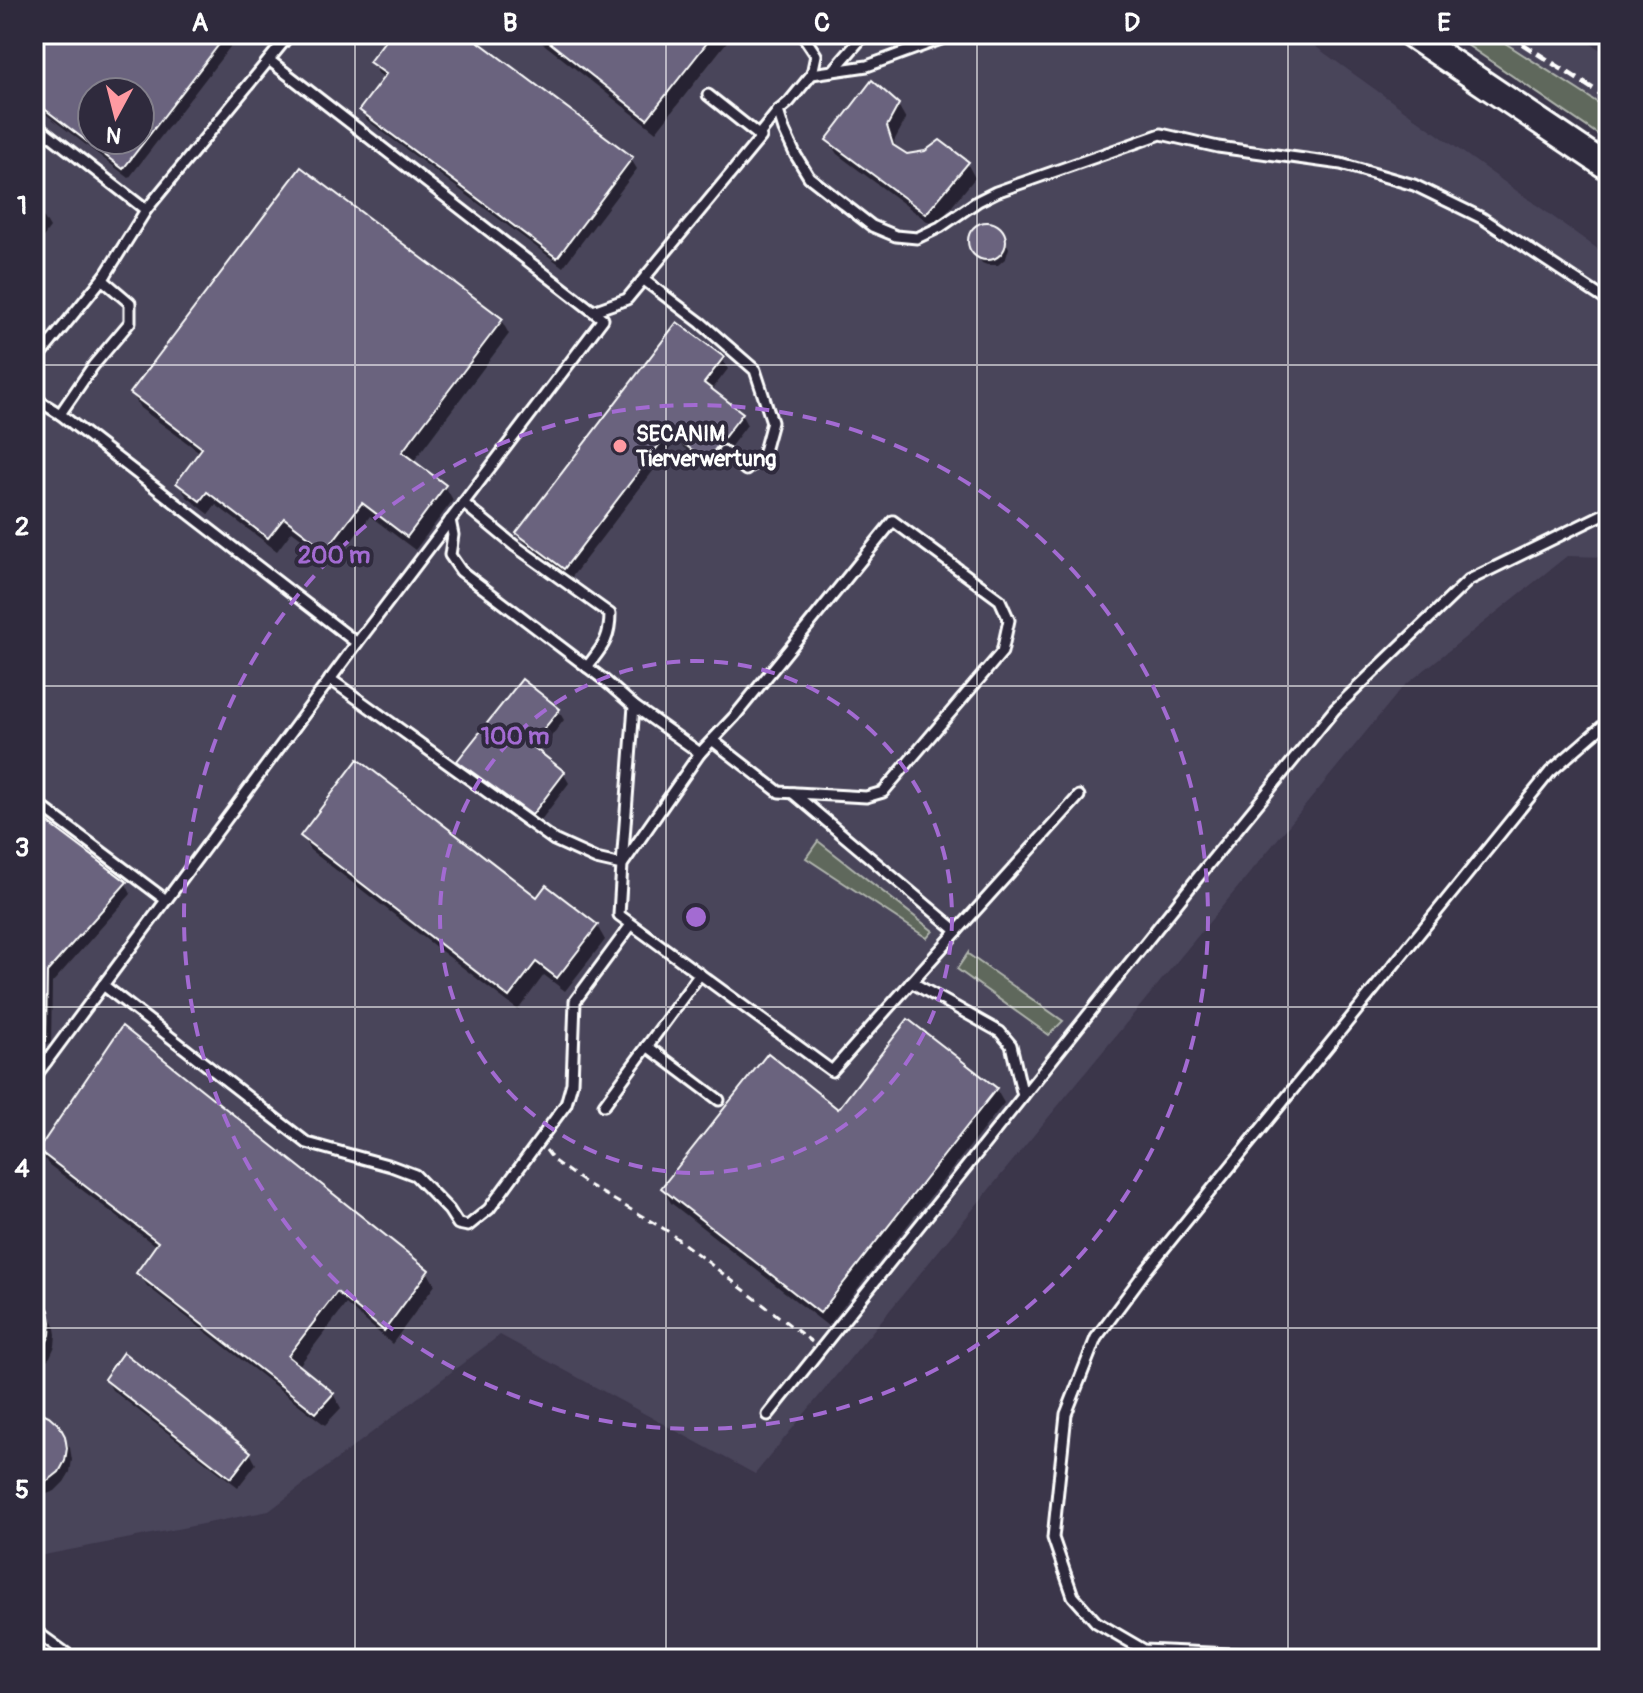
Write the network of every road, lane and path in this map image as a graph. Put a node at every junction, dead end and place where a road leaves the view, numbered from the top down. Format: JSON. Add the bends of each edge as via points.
{"nodes":[{"id":1,"x":290,"y":34,"type":"edge"},
{"id":2,"x":802,"y":34,"type":"edge"},
{"id":3,"x":865,"y":34,"type":"edge"},
{"id":4,"x":955,"y":34,"type":"edge"},
{"id":5,"x":1410,"y":34,"type":"edge"},
{"id":6,"x":269,"y":60,"type":"junction"},
{"id":7,"x":833,"y":71,"type":"junction"},
{"id":8,"x":812,"y":74,"type":"junction"},
{"id":9,"x":708,"y":95,"type":"dead end"},
{"id":10,"x":778,"y":111,"type":"junction"},
{"id":11,"x":34,"y":123,"type":"edge"},
{"id":12,"x":758,"y":136,"type":"junction"},
{"id":13,"x":1609,"y":168,"type":"edge"},
{"id":14,"x":146,"y":210,"type":"junction"},
{"id":15,"x":106,"y":274,"type":"junction"},
{"id":16,"x":644,"y":280,"type":"junction"},
{"id":17,"x":1609,"y":302,"type":"edge"},
{"id":18,"x":593,"y":311,"type":"junction"},
{"id":19,"x":34,"y":363,"type":"edge"},
{"id":20,"x":34,"y":398,"type":"edge"},
{"id":21,"x":60,"y":414,"type":"junction"},
{"id":22,"x":723,"y":451,"type":"dead end"},
{"id":23,"x":463,"y":503,"type":"junction"},
{"id":24,"x":1609,"y":513,"type":"edge"},
{"id":25,"x":450,"y":520,"type":"junction"},
{"id":26,"x":357,"y":643,"type":"junction"},
{"id":27,"x":587,"y":667,"type":"junction"},
{"id":28,"x":330,"y":679,"type":"junction"},
{"id":29,"x":634,"y":706,"type":"junction"},
{"id":30,"x":1609,"y":723,"type":"edge"},
{"id":31,"x":712,"y":740,"type":"junction"},
{"id":32,"x":700,"y":753,"type":"junction"},
{"id":33,"x":793,"y":793,"type":"junction"},
{"id":34,"x":1079,"y":796,"type":"dead end"},
{"id":35,"x":34,"y":801,"type":"edge"},
{"id":36,"x":622,"y":865,"type":"junction"},
{"id":37,"x":166,"y":900,"type":"junction"},
{"id":38,"x":631,"y":925,"type":"junction"},
{"id":39,"x":957,"y":931,"type":"junction"},
{"id":40,"x":700,"y":974,"type":"junction"},
{"id":41,"x":911,"y":982,"type":"junction"},
{"id":42,"x":103,"y":985,"type":"junction"},
{"id":43,"x":647,"y":1046,"type":"junction"},
{"id":44,"x":34,"y":1052,"type":"edge"},
{"id":45,"x":46,"y":1062,"type":"junction"},
{"id":46,"x":34,"y":1078,"type":"edge"},
{"id":47,"x":1023,"y":1096,"type":"junction"},
{"id":48,"x":719,"y":1100,"type":"dead end"},
{"id":49,"x":604,"y":1105,"type":"dead end"},
{"id":50,"x":539,"y":1141,"type":"junction"},
{"id":51,"x":821,"y":1349,"type":"junction"},
{"id":52,"x":768,"y":1415,"type":"dead end"},
{"id":53,"x":34,"y":1630,"type":"edge"},
{"id":54,"x":74,"y":1659,"type":"edge"},
{"id":55,"x":1342,"y":1659,"type":"edge"}],
"edges":[{"from":1,"to":6,"type":"lane"},
{"from":2,"to":8,"type":"lane","via":[[816,55]]},
{"from":3,"to":7,"type":"lane"},
{"from":4,"to":7,"type":"lane","via":[[867,66]]},
{"from":5,"to":13,"type":"street"},
{"from":6,"to":14,"type":"lane"},
{"from":6,"to":18,"type":"lane"},
{"from":7,"to":8,"type":"lane"},
{"from":8,"to":10,"type":"lane"},
{"from":9,"to":12,"type":"lane"},
{"from":10,"to":12,"type":"lane"},
{"from":10,"to":17,"type":"lane","via":[[809,177],[872,226],[896,236],[917,238],[996,192],[1161,134],[1341,164],[1414,185],[1482,218]]},
{"from":11,"to":14,"type":"lane"},
{"from":12,"to":16,"type":"lane"},
{"from":14,"to":15,"type":"lane"},
{"from":15,"to":19,"type":"lane"},
{"from":15,"to":21,"type":"lane","via":[[103,280],[130,303],[130,322]]},
{"from":16,"to":18,"type":"lane","via":[[627,299]]},
{"from":16,"to":22,"type":"lane","via":[[755,370],[772,422],[763,455],[746,470]]},
{"from":18,"to":23,"type":"lane","via":[[603,319]]},
{"from":20,"to":21,"type":"lane"},
{"from":21,"to":26,"type":"lane"},
{"from":23,"to":25,"type":"lane"},
{"from":23,"to":27,"type":"lane","via":[[610,614],[607,641]]},
{"from":24,"to":47,"type":"lane","via":[[1469,580],[1335,709]]},
{"from":25,"to":26,"type":"lane"},
{"from":25,"to":27,"type":"lane","via":[[450,555],[461,571]]},
{"from":26,"to":28,"type":"lane"},
{"from":27,"to":29,"type":"lane"},
{"from":28,"to":36,"type":"lane","via":[[554,840]]},
{"from":28,"to":37,"type":"lane"},
{"from":29,"to":32,"type":"lane"},
{"from":29,"to":36,"type":"lane"},
{"from":30,"to":55,"type":"lane","via":[[1550,772],[1145,1272],[1096,1338],[1066,1414],[1053,1538],[1073,1596],[1096,1622],[1144,1650]]},
{"from":31,"to":32,"type":"lane"},
{"from":31,"to":33,"type":"lane","via":[[779,792]]},
{"from":31,"to":33,"type":"lane","via":[[893,521],[1000,600],[1009,620],[1002,652],[883,792],[866,797]]},
{"from":32,"to":36,"type":"lane"},
{"from":33,"to":39,"type":"lane"},
{"from":34,"to":39,"type":"lane"},
{"from":35,"to":37,"type":"lane"},
{"from":36,"to":38,"type":"lane","via":[[619,915]]},
{"from":37,"to":42,"type":"lane"},
{"from":38,"to":40,"type":"lane"},
{"from":38,"to":50,"type":"lane","via":[[575,1001],[572,1083],[566,1104]]},
{"from":39,"to":41,"type":"lane"},
{"from":40,"to":41,"type":"lane","via":[[832,1071]]},
{"from":40,"to":43,"type":"lane"},
{"from":41,"to":47,"type":"lane","via":[[1000,1032],[1011,1045]]},
{"from":42,"to":45,"type":"lane"},
{"from":42,"to":50,"type":"lane","via":[[307,1143],[415,1175],[458,1224],[468,1226],[489,1209]]},
{"from":43,"to":48,"type":"lane"},
{"from":43,"to":49,"type":"lane"},
{"from":44,"to":45,"type":"lane"},
{"from":45,"to":46,"type":"lane"},
{"from":47,"to":51,"type":"lane"},
{"from":50,"to":51,"type":"path","via":[[554,1161],[666,1230]]},
{"from":51,"to":52,"type":"lane"},
{"from":53,"to":54,"type":"lane"}]}
